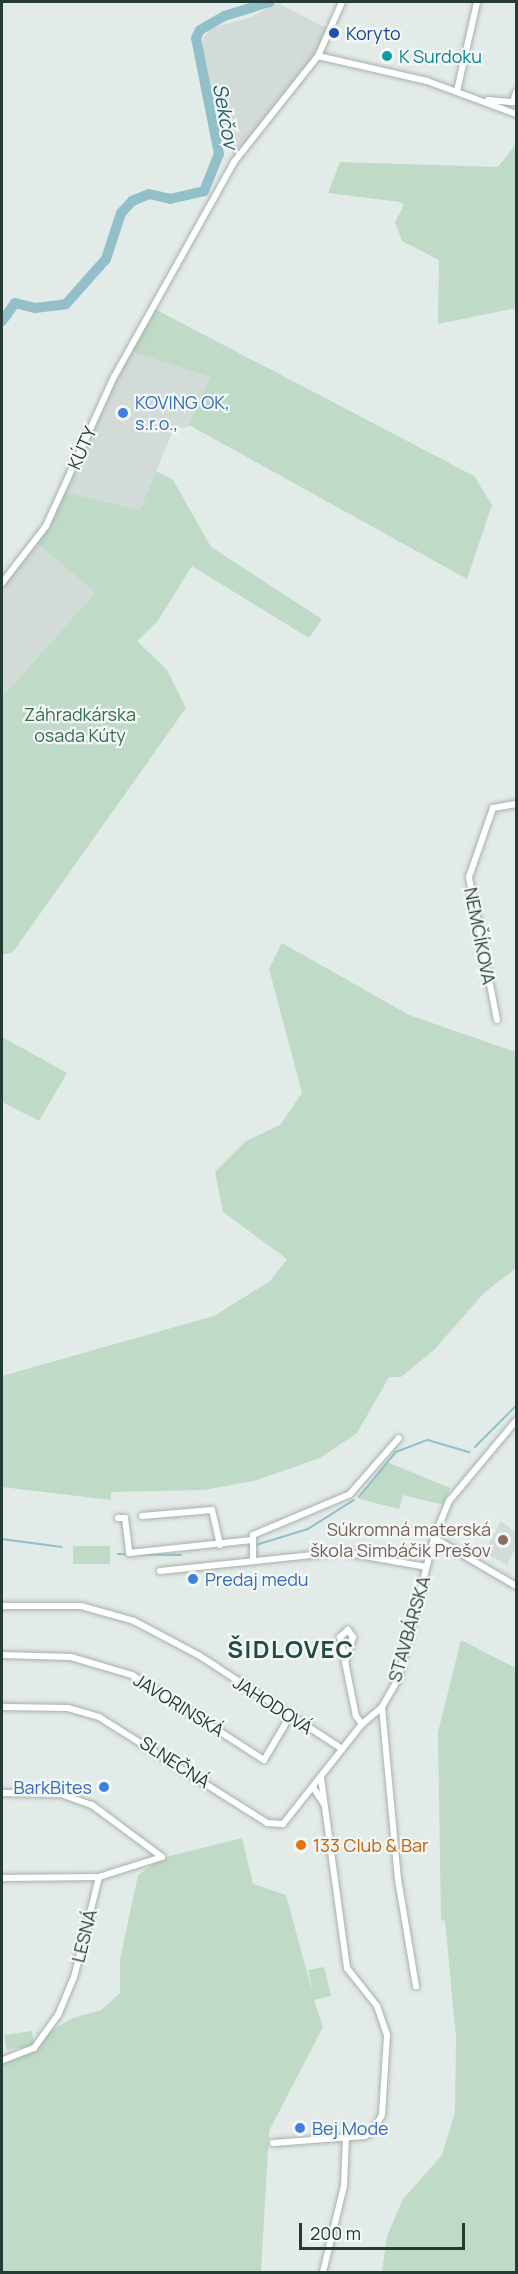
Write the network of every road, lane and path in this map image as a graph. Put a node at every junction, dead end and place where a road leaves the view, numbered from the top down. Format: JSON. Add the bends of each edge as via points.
{"nodes":[{"id":1,"x":342,"y":2,"type":"edge"},
{"id":2,"x":477,"y":2,"type":"edge"},
{"id":3,"x":318,"y":56,"type":"junction"},
{"id":4,"x":457,"y":91,"type":"junction"},
{"id":5,"x":515,"y":99,"type":"edge"},
{"id":6,"x":482,"y":100,"type":"junction"},
{"id":7,"x":516,"y":114,"type":"edge"},
{"id":8,"x":2,"y":583,"type":"edge"},
{"id":9,"x":516,"y":804,"type":"edge"},
{"id":10,"x":496,"y":1020,"type":"dead end"},
{"id":11,"x":516,"y":1421,"type":"edge"},
{"id":12,"x":399,"y":1438,"type":"dead end"},
{"id":13,"x":142,"y":1516,"type":"dead end"},
{"id":14,"x":118,"y":1518,"type":"dead end"},
{"id":15,"x":435,"y":1538,"type":"junction"},
{"id":16,"x":252,"y":1540,"type":"junction"},
{"id":17,"x":220,"y":1545,"type":"junction"},
{"id":18,"x":253,"y":1561,"type":"junction"},
{"id":19,"x":426,"y":1567,"type":"junction"},
{"id":20,"x":160,"y":1571,"type":"dead end"},
{"id":21,"x":516,"y":1586,"type":"edge"},
{"id":22,"x":2,"y":1606,"type":"edge"},
{"id":23,"x":2,"y":1656,"type":"edge"},
{"id":24,"x":345,"y":1663,"type":"dead end"},
{"id":25,"x":2,"y":1707,"type":"edge"},
{"id":26,"x":382,"y":1707,"type":"junction"},
{"id":27,"x":290,"y":1716,"type":"junction"},
{"id":28,"x":362,"y":1724,"type":"junction"},
{"id":29,"x":342,"y":1749,"type":"junction"},
{"id":30,"x":321,"y":1777,"type":"junction"},
{"id":31,"x":313,"y":1787,"type":"junction"},
{"id":32,"x":2,"y":1792,"type":"edge"},
{"id":33,"x":327,"y":1808,"type":"junction"},
{"id":34,"x":99,"y":1877,"type":"junction"},
{"id":35,"x":2,"y":1878,"type":"edge"},
{"id":36,"x":416,"y":1987,"type":"dead end"},
{"id":37,"x":2,"y":2060,"type":"edge"},
{"id":38,"x":346,"y":2137,"type":"junction"},
{"id":39,"x":273,"y":2144,"type":"dead end"},
{"id":40,"x":323,"y":2272,"type":"edge"}],
"edges":[{"from":1,"to":3,"type":"street"},
{"from":2,"to":4,"type":"street"},
{"from":3,"to":4,"type":"street"},
{"from":3,"to":8,"type":"street","name":"KÚTY","via":[[234,162],[114,377],[46,526]]},
{"from":4,"to":6,"type":"street"},
{"from":5,"to":6,"type":"street"},
{"from":6,"to":7,"type":"street"},
{"from":9,"to":10,"type":"street","name":"NEMČÍKOVA","via":[[493,808],[469,877]]},
{"from":11,"to":15,"type":"street","name":"STAVBÁRSKA","via":[[460,1484]]},
{"from":12,"to":16,"type":"street","via":[[382,1451],[350,1494]]},
{"from":13,"to":17,"type":"street","via":[[212,1510]]},
{"from":14,"to":17,"type":"street","via":[[125,1518],[129,1553]]},
{"from":15,"to":19,"type":"street","name":"STAVBÁRSKA"},
{"from":15,"to":21,"type":"street"},
{"from":16,"to":17,"type":"street"},
{"from":16,"to":18,"type":"street"},
{"from":18,"to":19,"type":"street","via":[[342,1552]]},
{"from":18,"to":20,"type":"street"},
{"from":19,"to":26,"type":"street","name":"STAVBÁRSKA","via":[[398,1679]]},
{"from":22,"to":27,"type":"street","name":"JAHODOVÁ","via":[[81,1606],[134,1621],[164,1635]]},
{"from":23,"to":27,"type":"street","name":"JAVORINSKÁ","via":[[71,1656],[132,1675],[264,1760]]},
{"from":24,"to":28,"type":"street","via":[[356,1716]]},
{"from":25,"to":31,"type":"street","name":"SLNEČNÁ","via":[[68,1708],[99,1717],[272,1825],[283,1824]]},
{"from":26,"to":28,"type":"street","name":"STAVBÁRSKA"},
{"from":26,"to":36,"type":"street","via":[[399,1879]]},
{"from":27,"to":29,"type":"street","name":"JAHODOVÁ"},
{"from":28,"to":29,"type":"street","name":"STAVBÁRSKA"},
{"from":29,"to":30,"type":"street","name":"STAVBÁRSKA"},
{"from":30,"to":31,"type":"street","name":"SLNEČNÁ"},
{"from":30,"to":33,"type":"street"},
{"from":31,"to":33,"type":"street"},
{"from":32,"to":34,"type":"street","via":[[61,1794],[92,1805],[162,1857]]},
{"from":33,"to":38,"type":"street","via":[[347,1968],[377,2006],[387,2035],[379,2124],[365,2136]]},
{"from":34,"to":35,"type":"street"},
{"from":34,"to":37,"type":"street","name":"LESNÁ","via":[[74,1977],[58,2015],[34,2048]]},
{"from":38,"to":39,"type":"street"},
{"from":38,"to":40,"type":"street","via":[[344,2186]]}]}
